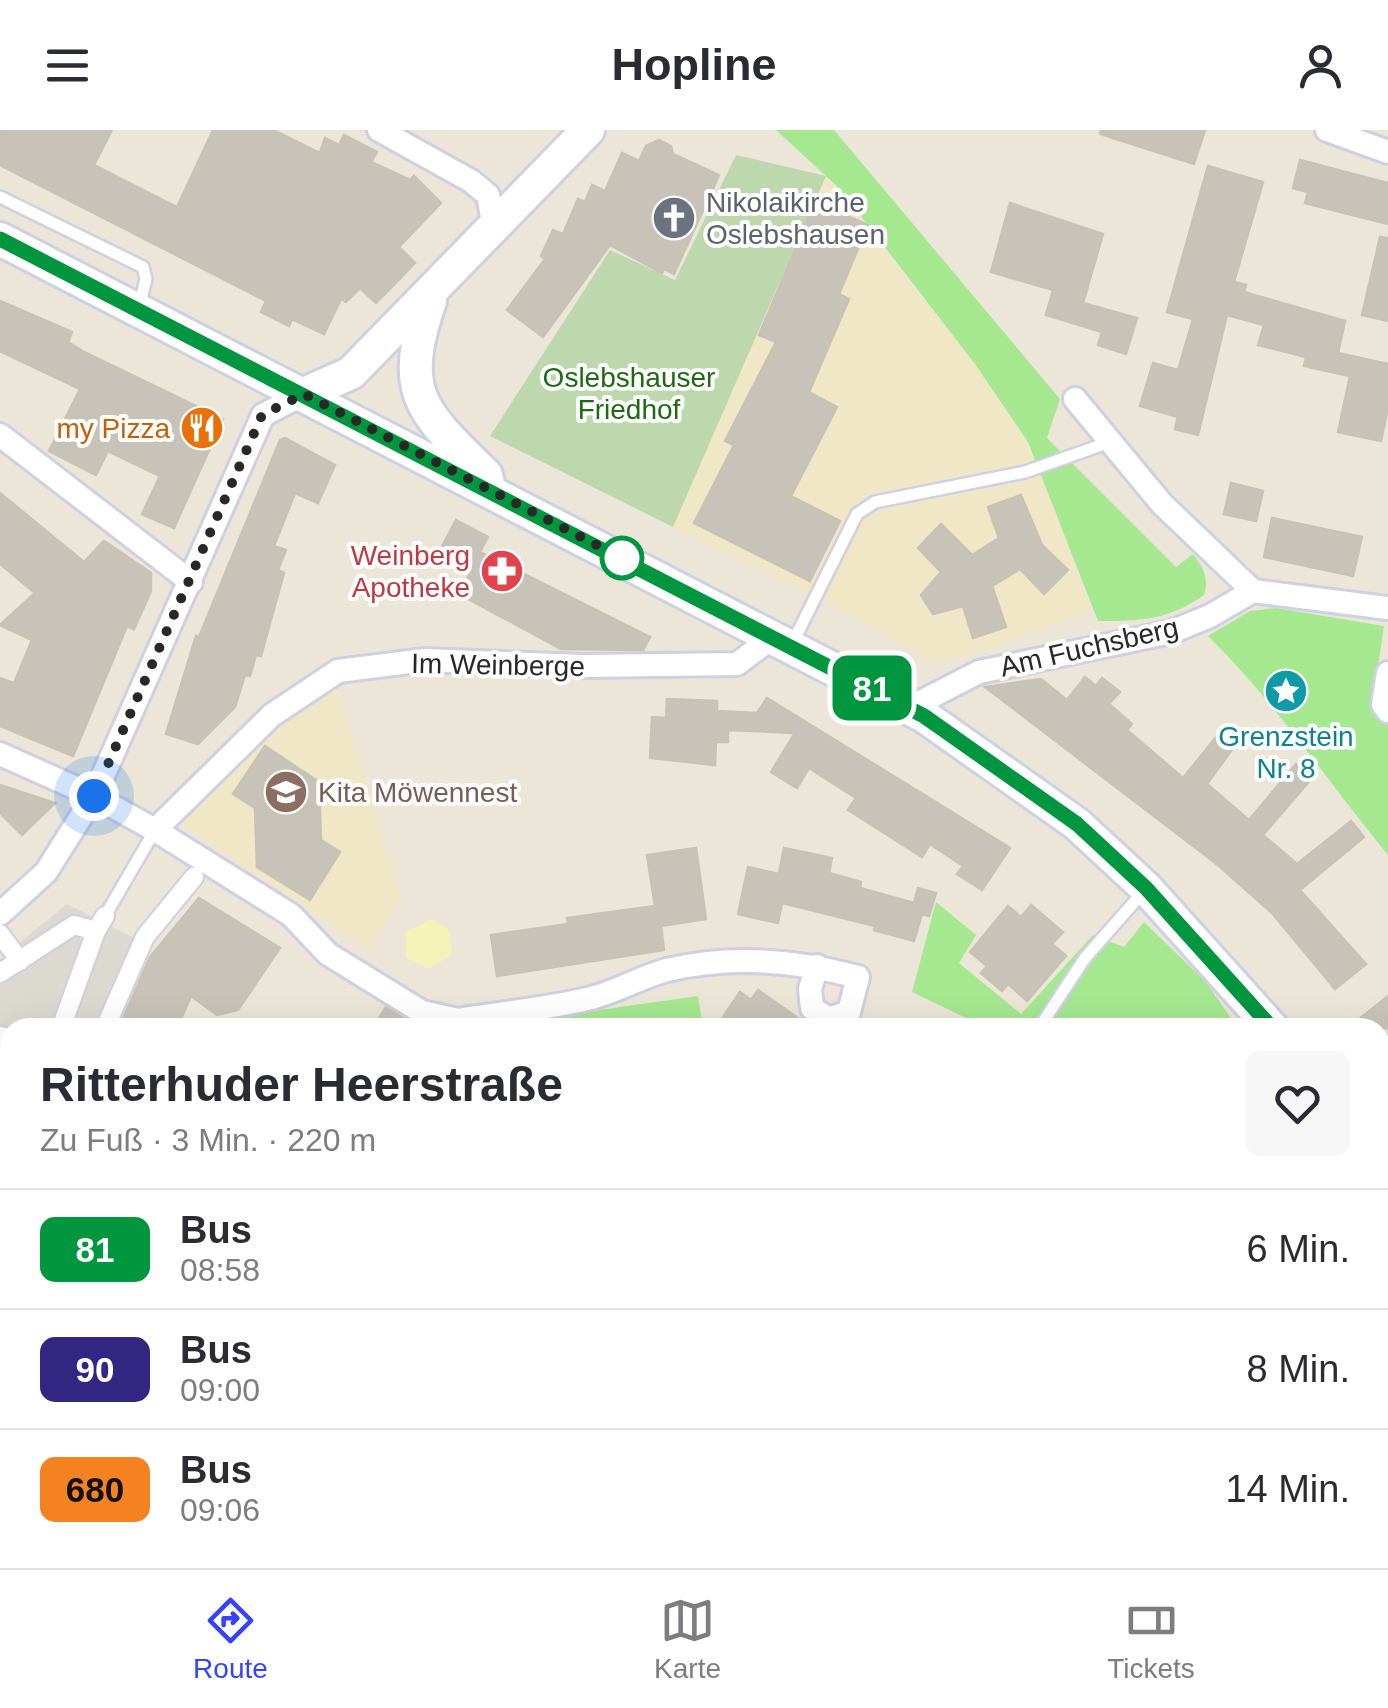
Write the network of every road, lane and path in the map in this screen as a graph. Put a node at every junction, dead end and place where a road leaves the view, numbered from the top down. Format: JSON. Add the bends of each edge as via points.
{"nodes":[{"id":1,"x":379,"y":130,"type":"edge"},
{"id":2,"x":588,"y":130,"type":"edge"},
{"id":3,"x":1327,"y":130,"type":"edge"},
{"id":4,"x":1388,"y":152,"type":"edge"},
{"id":5,"x":0,"y":197,"type":"edge"},
{"id":6,"x":494,"y":226,"type":"junction"},
{"id":7,"x":0,"y":238,"type":"edge"},
{"id":8,"x":433,"y":293,"type":"junction"},
{"id":9,"x":138,"y":311,"type":"junction"},
{"id":10,"x":304,"y":394,"type":"junction"},
{"id":11,"x":1074,"y":399,"type":"dead end"},
{"id":12,"x":0,"y":435,"type":"edge"},
{"id":13,"x":1110,"y":442,"type":"junction"},
{"id":14,"x":490,"y":493,"type":"junction"},
{"id":15,"x":191,"y":582,"type":"junction"},
{"id":16,"x":1253,"y":591,"type":"junction"},
{"id":17,"x":1388,"y":608,"type":"edge"},
{"id":18,"x":782,"y":641,"type":"junction"},
{"id":19,"x":1388,"y":673,"type":"edge"},
{"id":20,"x":909,"y":708,"type":"junction"},
{"id":21,"x":1388,"y":711,"type":"edge"},
{"id":22,"x":0,"y":754,"type":"edge"},
{"id":23,"x":94,"y":796,"type":"junction"},
{"id":24,"x":155,"y":830,"type":"junction"},
{"id":25,"x":194,"y":877,"type":"dead end"},
{"id":26,"x":1146,"y":888,"type":"junction"},
{"id":27,"x":0,"y":914,"type":"edge"},
{"id":28,"x":100,"y":923,"type":"junction"},
{"id":29,"x":0,"y":934,"type":"edge"},
{"id":30,"x":20,"y":961,"type":"junction"},
{"id":31,"x":816,"y":966,"type":"dead end"},
{"id":32,"x":0,"y":973,"type":"edge"},
{"id":33,"x":65,"y":1018,"type":"edge"},
{"id":34,"x":109,"y":1018,"type":"edge"},
{"id":35,"x":439,"y":1018,"type":"edge"},
{"id":36,"x":471,"y":1018,"type":"edge"},
{"id":37,"x":1046,"y":1018,"type":"edge"},
{"id":38,"x":1263,"y":1018,"type":"edge"}],
"edges":[{"from":1,"to":6,"type":"street","via":[[471,181],[488,196]]},
{"from":2,"to":6,"type":"main road"},
{"from":3,"to":4,"type":"street"},
{"from":5,"to":9,"type":"lane","via":[[143,267]]},
{"from":6,"to":8,"type":"main road"},
{"from":7,"to":9,"type":"main road"},
{"from":8,"to":10,"type":"main road","via":[[351,373]]},
{"from":8,"to":14,"type":"main road","via":[[414,359],[416,384],[424,409],[486,475]]},
{"from":9,"to":10,"type":"main road"},
{"from":10,"to":14,"type":"main road"},
{"from":10,"to":15,"type":"street","via":[[262,415]]},
{"from":11,"to":13,"type":"street"},
{"from":12,"to":15,"type":"street"},
{"from":13,"to":16,"type":"street","via":[[1162,504]]},
{"from":13,"to":18,"type":"lane","via":[[1026,472],[874,502],[857,514]]},
{"from":14,"to":18,"type":"main road"},
{"from":15,"to":23,"type":"street"},
{"from":16,"to":17,"type":"street"},
{"from":16,"to":20,"type":"street","name":"Am Fuchsberg","via":[[1170,632],[979,672]]},
{"from":18,"to":20,"type":"main road"},
{"from":18,"to":24,"type":"street","name":"Im Weinberge","via":[[737,664],[425,660],[338,671],[272,715]]},
{"from":19,"to":21,"type":"street"},
{"from":20,"to":26,"type":"main road","via":[[1077,824]]},
{"from":22,"to":23,"type":"street"},
{"from":23,"to":24,"type":"street"},
{"from":23,"to":27,"type":"street","via":[[46,872]]},
{"from":24,"to":28,"type":"lane"},
{"from":24,"to":35,"type":"street","via":[[291,915],[328,954]]},
{"from":25,"to":34,"type":"street","via":[[145,937]]},
{"from":26,"to":37,"type":"lane","via":[[1085,958]]},
{"from":26,"to":38,"type":"main road"},
{"from":28,"to":30,"type":"street","via":[[74,925]]},
{"from":28,"to":33,"type":"street"},
{"from":29,"to":30,"type":"street"},
{"from":30,"to":32,"type":"street"},
{"from":31,"to":36,"type":"street","via":[[726,960],[665,970],[590,999]]}]}
